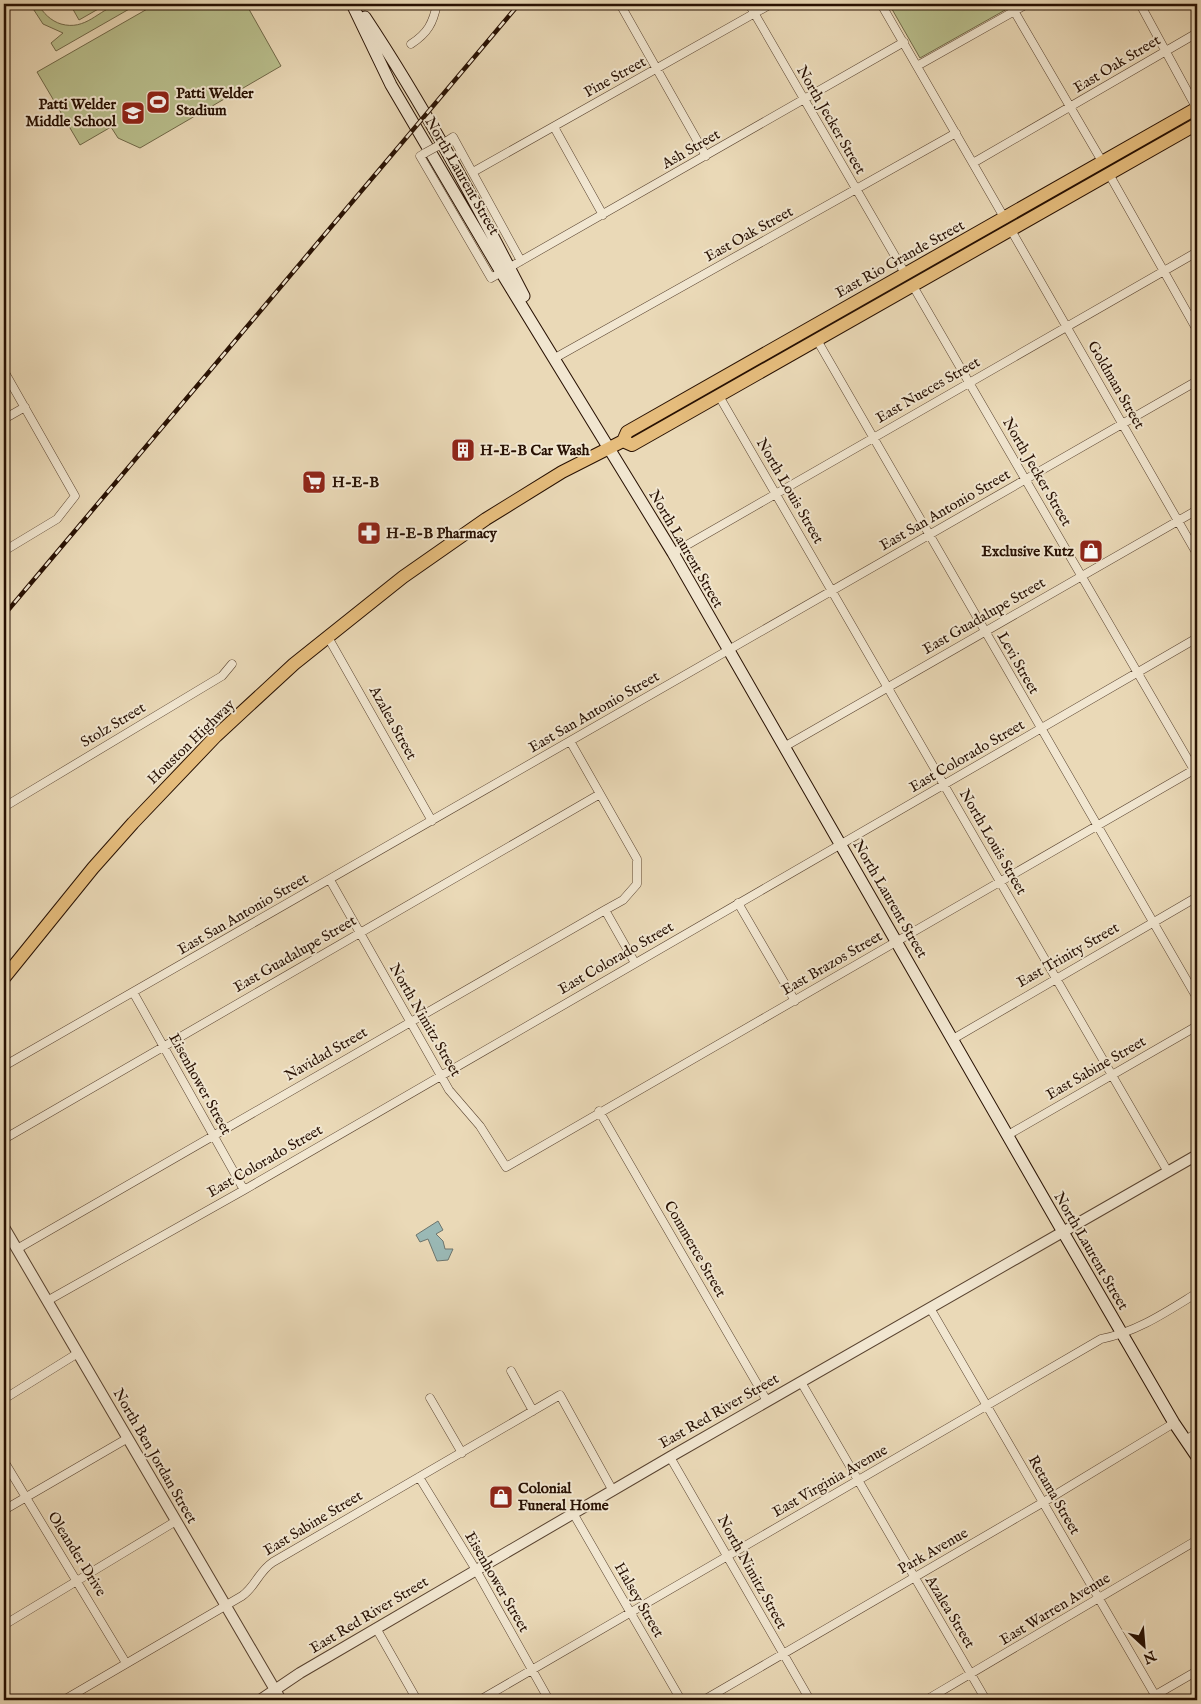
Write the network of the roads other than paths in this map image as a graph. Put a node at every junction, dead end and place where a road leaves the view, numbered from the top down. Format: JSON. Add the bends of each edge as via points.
{"nodes":[{"id":1,"x":352,"y":4,"type":"edge"},
{"id":2,"x":356,"y":4,"type":"edge"},
{"id":3,"x":437,"y":4,"type":"edge"},
{"id":4,"x":620,"y":4,"type":"edge"},
{"id":5,"x":749,"y":4,"type":"edge"},
{"id":6,"x":771,"y":4,"type":"edge"},
{"id":7,"x":882,"y":4,"type":"edge"},
{"id":8,"x":1027,"y":4,"type":"edge"},
{"id":9,"x":1140,"y":4,"type":"edge"},
{"id":10,"x":1012,"y":7,"type":"edge"},
{"id":11,"x":754,"y":13,"type":"junction"},
{"id":12,"x":1197,"y":33,"type":"edge"},
{"id":13,"x":904,"y":42,"type":"junction"},
{"id":14,"x":412,"y":44,"type":"dead end"},
{"id":15,"x":1166,"y":51,"type":"junction"},
{"id":16,"x":918,"y":66,"type":"junction"},
{"id":17,"x":656,"y":69,"type":"junction"},
{"id":18,"x":804,"y":100,"type":"junction"},
{"id":19,"x":1070,"y":108,"type":"junction"},
{"id":20,"x":1197,"y":108,"type":"edge"},
{"id":21,"x":1197,"y":124,"type":"edge"},
{"id":22,"x":554,"y":127,"type":"junction"},
{"id":23,"x":956,"y":133,"type":"junction"},
{"id":24,"x":706,"y":156,"type":"junction"},
{"id":25,"x":973,"y":163,"type":"junction"},
{"id":26,"x":1103,"y":163,"type":"junction"},
{"id":27,"x":472,"y":172,"type":"junction"},
{"id":28,"x":1109,"y":174,"type":"junction"},
{"id":29,"x":856,"y":189,"type":"junction"},
{"id":30,"x":603,"y":215,"type":"junction"},
{"id":31,"x":1008,"y":224,"type":"junction"},
{"id":32,"x":1197,"y":252,"type":"edge"},
{"id":33,"x":521,"y":261,"type":"junction"},
{"id":34,"x":1163,"y":271,"type":"junction"},
{"id":35,"x":500,"y":273,"type":"junction"},
{"id":36,"x":906,"y":275,"type":"junction"},
{"id":37,"x":913,"y":286,"type":"junction"},
{"id":38,"x":1066,"y":327,"type":"junction"},
{"id":39,"x":1197,"y":330,"type":"edge"},
{"id":40,"x":817,"y":340,"type":"junction"},
{"id":41,"x":555,"y":358,"type":"junction"},
{"id":42,"x":4,"y":371,"type":"edge"},
{"id":43,"x":1197,"y":381,"type":"edge"},
{"id":44,"x":970,"y":382,"type":"junction"},
{"id":45,"x":719,"y":396,"type":"junction"},
{"id":46,"x":25,"y":407,"type":"junction"},
{"id":47,"x":4,"y":419,"type":"edge"},
{"id":48,"x":1122,"y":424,"type":"junction"},
{"id":49,"x":873,"y":437,"type":"junction"},
{"id":50,"x":623,"y":441,"type":"junction"},
{"id":51,"x":610,"y":448,"type":"junction"},
{"id":52,"x":1026,"y":480,"type":"junction"},
{"id":53,"x":776,"y":494,"type":"junction"},
{"id":54,"x":1197,"y":510,"type":"edge"},
{"id":55,"x":1178,"y":521,"type":"junction"},
{"id":56,"x":930,"y":534,"type":"junction"},
{"id":57,"x":4,"y":550,"type":"edge"},
{"id":58,"x":673,"y":553,"type":"junction"},
{"id":59,"x":1197,"y":554,"type":"edge"},
{"id":60,"x":430,"y":558,"type":"joint"},
{"id":61,"x":1082,"y":576,"type":"junction"},
{"id":62,"x":831,"y":592,"type":"junction"},
{"id":63,"x":984,"y":632,"type":"junction"},
{"id":64,"x":329,"y":638,"type":"junction"},
{"id":65,"x":1197,"y":638,"type":"edge"},
{"id":66,"x":727,"y":651,"type":"junction"},
{"id":67,"x":232,"y":664,"type":"dead end"},
{"id":68,"x":1138,"y":672,"type":"junction"},
{"id":69,"x":887,"y":688,"type":"junction"},
{"id":70,"x":1041,"y":730,"type":"junction"},
{"id":71,"x":570,"y":741,"type":"junction"},
{"id":72,"x":784,"y":747,"type":"junction"},
{"id":73,"x":1196,"y":771,"type":"edge"},
{"id":74,"x":944,"y":785,"type":"junction"},
{"id":75,"x":600,"y":794,"type":"junction"},
{"id":76,"x":4,"y":807,"type":"edge"},
{"id":77,"x":432,"y":821,"type":"junction"},
{"id":78,"x":1096,"y":826,"type":"junction"},
{"id":79,"x":841,"y":843,"type":"junction"},
{"id":80,"x":330,"y":880,"type":"junction"},
{"id":81,"x":1000,"y":881,"type":"junction"},
{"id":82,"x":1197,"y":897,"type":"edge"},
{"id":83,"x":738,"y":903,"type":"junction"},
{"id":84,"x":605,"y":910,"type":"junction"},
{"id":85,"x":1153,"y":922,"type":"junction"},
{"id":86,"x":359,"y":932,"type":"junction"},
{"id":87,"x":898,"y":941,"type":"junction"},
{"id":88,"x":635,"y":964,"type":"junction"},
{"id":89,"x":4,"y":978,"type":"edge"},
{"id":90,"x":1055,"y":979,"type":"junction"},
{"id":91,"x":133,"y":992,"type":"junction"},
{"id":92,"x":1197,"y":998,"type":"edge"},
{"id":93,"x":795,"y":1001,"type":"junction"},
{"id":94,"x":409,"y":1021,"type":"junction"},
{"id":95,"x":1197,"y":1026,"type":"edge"},
{"id":96,"x":952,"y":1039,"type":"junction"},
{"id":97,"x":162,"y":1047,"type":"junction"},
{"id":98,"x":4,"y":1066,"type":"edge"},
{"id":99,"x":441,"y":1075,"type":"junction"},
{"id":100,"x":1111,"y":1076,"type":"junction"},
{"id":101,"x":599,"y":1112,"type":"junction"},
{"id":102,"x":1008,"y":1134,"type":"junction"},
{"id":103,"x":213,"y":1136,"type":"junction"},
{"id":104,"x":4,"y":1138,"type":"edge"},
{"id":105,"x":1196,"y":1157,"type":"edge"},
{"id":106,"x":506,"y":1167,"type":"joint"},
{"id":107,"x":1168,"y":1172,"type":"junction"},
{"id":108,"x":244,"y":1190,"type":"junction"},
{"id":109,"x":4,"y":1227,"type":"edge"},
{"id":110,"x":1063,"y":1232,"type":"junction"},
{"id":111,"x":17,"y":1249,"type":"junction"},
{"id":112,"x":1197,"y":1294,"type":"edge"},
{"id":113,"x":47,"y":1301,"type":"junction"},
{"id":114,"x":930,"y":1308,"type":"junction"},
{"id":115,"x":1123,"y":1334,"type":"junction"},
{"id":116,"x":78,"y":1354,"type":"junction"},
{"id":117,"x":511,"y":1371,"type":"dead end"},
{"id":118,"x":801,"y":1382,"type":"junction"},
{"id":119,"x":430,"y":1398,"type":"dead end"},
{"id":120,"x":4,"y":1399,"type":"edge"},
{"id":121,"x":767,"y":1401,"type":"junction"},
{"id":122,"x":986,"y":1406,"type":"junction"},
{"id":123,"x":533,"y":1411,"type":"junction"},
{"id":124,"x":1174,"y":1423,"type":"junction"},
{"id":125,"x":1192,"y":1436,"type":"edge"},
{"id":126,"x":128,"y":1438,"type":"junction"},
{"id":127,"x":462,"y":1453,"type":"junction"},
{"id":128,"x":670,"y":1457,"type":"junction"},
{"id":129,"x":1197,"y":1457,"type":"edge"},
{"id":130,"x":4,"y":1461,"type":"edge"},
{"id":131,"x":419,"y":1478,"type":"junction"},
{"id":132,"x":857,"y":1481,"type":"junction"},
{"id":133,"x":613,"y":1490,"type":"junction"},
{"id":134,"x":26,"y":1497,"type":"junction"},
{"id":135,"x":1042,"y":1503,"type":"junction"},
{"id":136,"x":4,"y":1510,"type":"edge"},
{"id":137,"x":573,"y":1513,"type":"junction"},
{"id":138,"x":176,"y":1521,"type":"junction"},
{"id":139,"x":1197,"y":1540,"type":"edge"},
{"id":140,"x":729,"y":1557,"type":"junction"},
{"id":141,"x":476,"y":1570,"type":"junction"},
{"id":142,"x":913,"y":1578,"type":"junction"},
{"id":143,"x":78,"y":1581,"type":"junction"},
{"id":144,"x":1099,"y":1599,"type":"junction"},
{"id":145,"x":226,"y":1605,"type":"junction"},
{"id":146,"x":630,"y":1613,"type":"junction"},
{"id":147,"x":4,"y":1625,"type":"edge"},
{"id":148,"x":376,"y":1628,"type":"junction"},
{"id":149,"x":783,"y":1655,"type":"junction"},
{"id":150,"x":126,"y":1663,"type":"junction"},
{"id":151,"x":532,"y":1671,"type":"junction"},
{"id":152,"x":1197,"y":1671,"type":"edge"},
{"id":153,"x":971,"y":1675,"type":"junction"},
{"id":154,"x":275,"y":1690,"type":"junction"},
{"id":155,"x":1155,"y":1695,"type":"junction"},
{"id":156,"x":64,"y":1700,"type":"edge"},
{"id":157,"x":260,"y":1700,"type":"edge"},
{"id":158,"x":281,"y":1700,"type":"edge"},
{"id":159,"x":417,"y":1700,"type":"edge"},
{"id":160,"x":480,"y":1700,"type":"edge"},
{"id":161,"x":550,"y":1700,"type":"edge"},
{"id":162,"x":681,"y":1700,"type":"edge"},
{"id":163,"x":704,"y":1700,"type":"edge"},
{"id":164,"x":810,"y":1700,"type":"edge"},
{"id":165,"x":926,"y":1700,"type":"edge"},
{"id":166,"x":986,"y":1700,"type":"edge"},
{"id":167,"x":1146,"y":1700,"type":"edge"}],
"edges":[{"from":1,"to":35,"type":"main road","name":"North Laurent Street","via":[[391,85]]},
{"from":2,"to":35,"type":"main road","name":"North Laurent Street","via":[[406,81]]},
{"from":3,"to":14,"type":"street","via":[[430,28]]},
{"from":4,"to":17,"type":"street"},
{"from":5,"to":11,"type":"street","name":"North Jecker Street"},
{"from":6,"to":11,"type":"street","name":"Pine Street"},
{"from":7,"to":13,"type":"street","name":"Goldman Street"},
{"from":8,"to":10,"type":"street"},
{"from":9,"to":15,"type":"street"},
{"from":10,"to":16,"type":"street"},
{"from":10,"to":19,"type":"street"},
{"from":11,"to":17,"type":"street","name":"Pine Street"},
{"from":11,"to":18,"type":"street","name":"North Jecker Street"},
{"from":12,"to":15,"type":"street","name":"East Oak Street"},
{"from":13,"to":16,"type":"street","name":"Goldman Street"},
{"from":13,"to":18,"type":"street","name":"Ash Street"},
{"from":15,"to":19,"type":"street","name":"East Oak Street"},
{"from":15,"to":20,"type":"street"},
{"from":16,"to":23,"type":"street","name":"Goldman Street"},
{"from":17,"to":22,"type":"street","name":"Pine Street"},
{"from":17,"to":24,"type":"street"},
{"from":18,"to":24,"type":"street","name":"Ash Street"},
{"from":18,"to":29,"type":"street","name":"North Jecker Street"},
{"from":19,"to":25,"type":"street","name":"East Oak Street"},
{"from":19,"to":26,"type":"street"},
{"from":20,"to":26,"type":"main road"},
{"from":21,"to":28,"type":"main road","name":"East Rio Grande Street"},
{"from":22,"to":27,"type":"street","name":"Pine Street"},
{"from":22,"to":30,"type":"street"},
{"from":23,"to":25,"type":"street","name":"Goldman Street"},
{"from":23,"to":29,"type":"street","name":"East Oak Street"},
{"from":24,"to":30,"type":"street","name":"Ash Street"},
{"from":25,"to":31,"type":"street","name":"Goldman Street"},
{"from":26,"to":31,"type":"main road","via":[[1033,203],[1030,211]]},
{"from":27,"to":33,"type":"street"},
{"from":27,"to":35,"type":"street","bridge":true,"via":[[453,138],[420,156]]},
{"from":28,"to":31,"type":"main road","name":"East Rio Grande Street"},
{"from":28,"to":34,"type":"street"},
{"from":29,"to":36,"type":"street","name":"North Jecker Street"},
{"from":29,"to":41,"type":"street","name":"East Oak Street"},
{"from":30,"to":33,"type":"street","name":"Ash Street"},
{"from":31,"to":36,"type":"main road","name":"East Rio Grande Street"},
{"from":31,"to":37,"type":"main road","name":"East Rio Grande Street","via":[[984,245]]},
{"from":31,"to":38,"type":"street","name":"Goldman Street"},
{"from":32,"to":34,"type":"street","name":"East Nueces Street"},
{"from":33,"to":35,"type":"street","name":"Ash Street"},
{"from":34,"to":38,"type":"street","name":"East Nueces Street"},
{"from":34,"to":39,"type":"street"},
{"from":35,"to":41,"type":"main road","name":"North Laurent Street"},
{"from":36,"to":50,"type":"main road","name":"East Rio Grande Street","via":[[627,432]]},
{"from":37,"to":40,"type":"main road","name":"East Rio Grande Street"},
{"from":37,"to":44,"type":"street","name":"North Jecker Street"},
{"from":38,"to":44,"type":"street","name":"East Nueces Street"},
{"from":38,"to":48,"type":"street","name":"Goldman Street"},
{"from":40,"to":45,"type":"main road","name":"East Rio Grande Street"},
{"from":40,"to":49,"type":"street","name":"Levi Street"},
{"from":41,"to":51,"type":"main road","name":"North Laurent Street"},
{"from":42,"to":46,"type":"street"},
{"from":43,"to":48,"type":"street","name":"East San Antonio Street"},
{"from":44,"to":49,"type":"street","name":"East Nueces Street"},
{"from":44,"to":52,"type":"street","name":"North Jecker Street"},
{"from":45,"to":50,"type":"main road","name":"East Rio Grande Street","via":[[632,445]]},
{"from":45,"to":53,"type":"street","name":"North Louis Street"},
{"from":46,"to":47,"type":"street"},
{"from":46,"to":57,"type":"street","via":[[75,496],[57,519]]},
{"from":48,"to":52,"type":"street","name":"East San Antonio Street"},
{"from":48,"to":55,"type":"street","name":"Goldman Street"},
{"from":49,"to":53,"type":"street","name":"East Nueces Street"},
{"from":49,"to":56,"type":"street","name":"Levi Street"},
{"from":50,"to":51,"type":"main road","name":"East Rio Grande Street"},
{"from":51,"to":58,"type":"main road","name":"North Laurent Street"},
{"from":51,"to":60,"type":"main road","name":"East Rio Grande Street","via":[[562,472]]},
{"from":52,"to":56,"type":"street","name":"East San Antonio Street"},
{"from":52,"to":61,"type":"street","name":"North Jecker Street"},
{"from":53,"to":58,"type":"street","name":"East Nueces Street"},
{"from":53,"to":62,"type":"street","name":"North Louis Street"},
{"from":54,"to":55,"type":"street","name":"East Guadalupe Street"},
{"from":55,"to":59,"type":"street","name":"Goldman Street"},
{"from":55,"to":61,"type":"street","name":"East Guadalupe Street"},
{"from":56,"to":62,"type":"street","name":"East San Antonio Street"},
{"from":56,"to":63,"type":"street","name":"Levi Street"},
{"from":58,"to":66,"type":"main road","name":"North Laurent Street"},
{"from":60,"to":64,"type":"main road","name":"Houston Highway"},
{"from":61,"to":63,"type":"street","name":"East Guadalupe Street"},
{"from":61,"to":68,"type":"street","name":"North Jecker Street"},
{"from":62,"to":66,"type":"street","name":"East San Antonio Street"},
{"from":62,"to":69,"type":"street","name":"North Louis Street"},
{"from":63,"to":69,"type":"street","name":"East Guadalupe Street"},
{"from":63,"to":70,"type":"street","name":"Levi Street"},
{"from":64,"to":77,"type":"street","name":"Azalea Street"},
{"from":64,"to":89,"type":"main road","name":"Houston Highway","via":[[294,664],[216,736],[93,868]]},
{"from":65,"to":68,"type":"street","name":"East Colorado Street"},
{"from":66,"to":71,"type":"street","name":"East San Antonio Street"},
{"from":66,"to":72,"type":"main road","name":"North Laurent Street"},
{"from":67,"to":76,"type":"street","name":"Stolz Street","via":[[222,676]]},
{"from":68,"to":70,"type":"street","name":"East Colorado Street"},
{"from":68,"to":73,"type":"street","name":"North Jecker Street"},
{"from":69,"to":72,"type":"street","name":"East Guadalupe Street"},
{"from":69,"to":74,"type":"street","name":"North Louis Street"},
{"from":70,"to":74,"type":"street","name":"East Colorado Street"},
{"from":70,"to":78,"type":"street","name":"Levi Street"},
{"from":71,"to":75,"type":"street"},
{"from":71,"to":77,"type":"street","name":"East San Antonio Street"},
{"from":72,"to":79,"type":"main road","name":"North Laurent Street"},
{"from":73,"to":78,"type":"street","name":"East Brazos Street"},
{"from":74,"to":79,"type":"street","name":"East Colorado Street"},
{"from":74,"to":81,"type":"street","name":"North Louis Street"},
{"from":75,"to":84,"type":"street","name":"Navidad Street","via":[[636,859],[638,875],[637,884],[631,892]]},
{"from":75,"to":86,"type":"street","name":"East Guadalupe Street"},
{"from":77,"to":80,"type":"street","name":"East San Antonio Street"},
{"from":78,"to":81,"type":"street","name":"East Brazos Street"},
{"from":78,"to":85,"type":"street","name":"Levi Street"},
{"from":79,"to":83,"type":"street","name":"East Colorado Street"},
{"from":79,"to":87,"type":"main road","name":"North Laurent Street"},
{"from":80,"to":86,"type":"street","name":"North Nimitz Street"},
{"from":80,"to":91,"type":"street","name":"East San Antonio Street"},
{"from":81,"to":87,"type":"street","name":"East Brazos Street"},
{"from":81,"to":90,"type":"street","name":"North Louis Street"},
{"from":82,"to":85,"type":"street","name":"East Trinity Street"},
{"from":83,"to":88,"type":"street","name":"East Colorado Street"},
{"from":83,"to":93,"type":"street"},
{"from":84,"to":88,"type":"street"},
{"from":84,"to":94,"type":"street","name":"Navidad Street"},
{"from":85,"to":90,"type":"street","name":"East Trinity Street"},
{"from":85,"to":92,"type":"street","name":"Levi Street"},
{"from":86,"to":94,"type":"street","name":"North Nimitz Street"},
{"from":86,"to":97,"type":"street","name":"East Guadalupe Street"},
{"from":87,"to":93,"type":"street","name":"East Brazos Street"},
{"from":87,"to":96,"type":"main road","name":"North Laurent Street"},
{"from":88,"to":99,"type":"street","name":"East Colorado Street"},
{"from":90,"to":96,"type":"street","name":"East Trinity Street"},
{"from":90,"to":100,"type":"street","name":"North Louis Street"},
{"from":91,"to":97,"type":"street","name":"Eisenhower Street"},
{"from":91,"to":98,"type":"street","name":"East San Antonio Street"},
{"from":93,"to":101,"type":"street","name":"East Brazos Street"},
{"from":94,"to":99,"type":"street","name":"North Nimitz Street"},
{"from":94,"to":103,"type":"street","name":"Navidad Street"},
{"from":95,"to":100,"type":"street","name":"East Sabine Street"},
{"from":96,"to":102,"type":"main road","name":"North Laurent Street"},
{"from":97,"to":103,"type":"street","name":"Eisenhower Street"},
{"from":97,"to":104,"type":"street","name":"East Guadalupe Street"},
{"from":99,"to":106,"type":"street","name":"North Nimitz Street"},
{"from":99,"to":108,"type":"street","name":"East Colorado Street"},
{"from":100,"to":102,"type":"street","name":"East Sabine Street"},
{"from":100,"to":107,"type":"street","name":"North Louis Street"},
{"from":101,"to":106,"type":"street","name":"East Brazos Street"},
{"from":101,"to":121,"type":"street","name":"Commerce Street"},
{"from":102,"to":110,"type":"main road","name":"North Laurent Street"},
{"from":103,"to":108,"type":"street","name":"Eisenhower Street"},
{"from":103,"to":111,"type":"street","name":"Navidad Street"},
{"from":105,"to":107,"type":"street","name":"East Red River Street"},
{"from":107,"to":110,"type":"street","name":"East Red River Street"},
{"from":108,"to":113,"type":"street","name":"East Colorado Street"},
{"from":109,"to":111,"type":"street","name":"North Ben Jordan Street"},
{"from":110,"to":114,"type":"street","name":"East Red River Street"},
{"from":110,"to":115,"type":"main road","name":"North Laurent Street"},
{"from":111,"to":113,"type":"street","name":"North Ben Jordan Street"},
{"from":112,"to":115,"type":"street","name":"East Virginia Avenue"},
{"from":113,"to":116,"type":"street","name":"North Ben Jordan Street"},
{"from":114,"to":118,"type":"street","name":"East Red River Street"},
{"from":114,"to":122,"type":"street","name":"Retama Street"},
{"from":115,"to":122,"type":"street","name":"East Virginia Avenue","via":[[1101,1339]]},
{"from":115,"to":124,"type":"main road","name":"North Laurent Street"},
{"from":116,"to":120,"type":"street"},
{"from":116,"to":126,"type":"street","name":"North Ben Jordan Street"},
{"from":117,"to":123,"type":"street"},
{"from":118,"to":121,"type":"street","name":"East Red River Street"},
{"from":118,"to":132,"type":"street","name":"Azalea Street"},
{"from":119,"to":127,"type":"street"},
{"from":121,"to":128,"type":"street","name":"East Red River Street"},
{"from":122,"to":132,"type":"street","name":"East Virginia Avenue"},
{"from":122,"to":135,"type":"street","name":"Retama Street"},
{"from":123,"to":127,"type":"street","name":"East Sabine Street"},
{"from":123,"to":133,"type":"street","name":"East Sabine Street","via":[[560,1395]]},
{"from":124,"to":125,"type":"main road","name":"North Laurent Street"},
{"from":124,"to":135,"type":"street","name":"Park Avenue"},
{"from":125,"to":129,"type":"main road","name":"North Laurent Street"},
{"from":126,"to":134,"type":"street"},
{"from":126,"to":138,"type":"street","name":"North Ben Jordan Street"},
{"from":127,"to":131,"type":"street","name":"East Sabine Street"},
{"from":128,"to":133,"type":"street","name":"East Red River Street"},
{"from":128,"to":140,"type":"street","name":"North Nimitz Street"},
{"from":130,"to":134,"type":"street","name":"Oleander Drive"},
{"from":131,"to":141,"type":"street","name":"Eisenhower Street"},
{"from":131,"to":145,"type":"street","name":"East Sabine Street","via":[[273,1562],[262,1570],[250,1591]]},
{"from":132,"to":140,"type":"street","name":"East Virginia Avenue"},
{"from":132,"to":142,"type":"street","name":"Azalea Street"},
{"from":133,"to":137,"type":"street","name":"East Red River Street"},
{"from":134,"to":136,"type":"street"},
{"from":134,"to":143,"type":"street","name":"Oleander Drive"},
{"from":135,"to":142,"type":"street","name":"Park Avenue"},
{"from":135,"to":144,"type":"street","name":"Retama Street"},
{"from":137,"to":141,"type":"street","name":"East Red River Street"},
{"from":137,"to":146,"type":"street","name":"Halsey Street"},
{"from":138,"to":143,"type":"street"},
{"from":138,"to":145,"type":"street","name":"North Ben Jordan Street"},
{"from":139,"to":144,"type":"street","name":"East Warren Avenue"},
{"from":140,"to":146,"type":"street","name":"East Virginia Avenue"},
{"from":140,"to":149,"type":"street","name":"North Nimitz Street"},
{"from":141,"to":148,"type":"street","name":"East Red River Street"},
{"from":141,"to":151,"type":"street","name":"Eisenhower Street"},
{"from":142,"to":149,"type":"street","name":"Park Avenue"},
{"from":142,"to":153,"type":"street","name":"Azalea Street"},
{"from":143,"to":147,"type":"street"},
{"from":143,"to":150,"type":"street","name":"Oleander Drive"},
{"from":144,"to":153,"type":"street","name":"East Warren Avenue"},
{"from":144,"to":155,"type":"street","name":"Retama Street"},
{"from":145,"to":150,"type":"street","name":"East Sabine Street"},
{"from":145,"to":154,"type":"street","name":"North Ben Jordan Street"},
{"from":146,"to":151,"type":"street","name":"East Virginia Avenue"},
{"from":146,"to":162,"type":"street","name":"Halsey Street"},
{"from":148,"to":154,"type":"street","name":"East Red River Street"},
{"from":148,"to":159,"type":"street"},
{"from":149,"to":163,"type":"street","name":"Park Avenue"},
{"from":149,"to":164,"type":"street","name":"North Nimitz Street"},
{"from":150,"to":156,"type":"street","name":"East Sabine Street"},
{"from":151,"to":160,"type":"street","name":"East Virginia Avenue"},
{"from":151,"to":161,"type":"street","name":"Eisenhower Street"},
{"from":152,"to":155,"type":"street"},
{"from":153,"to":165,"type":"street","name":"East Warren Avenue"},
{"from":153,"to":166,"type":"street","name":"Azalea Street"},
{"from":154,"to":157,"type":"street","name":"East Red River Street"},
{"from":154,"to":158,"type":"street","name":"North Ben Jordan Street"},
{"from":155,"to":167,"type":"street"}]}
